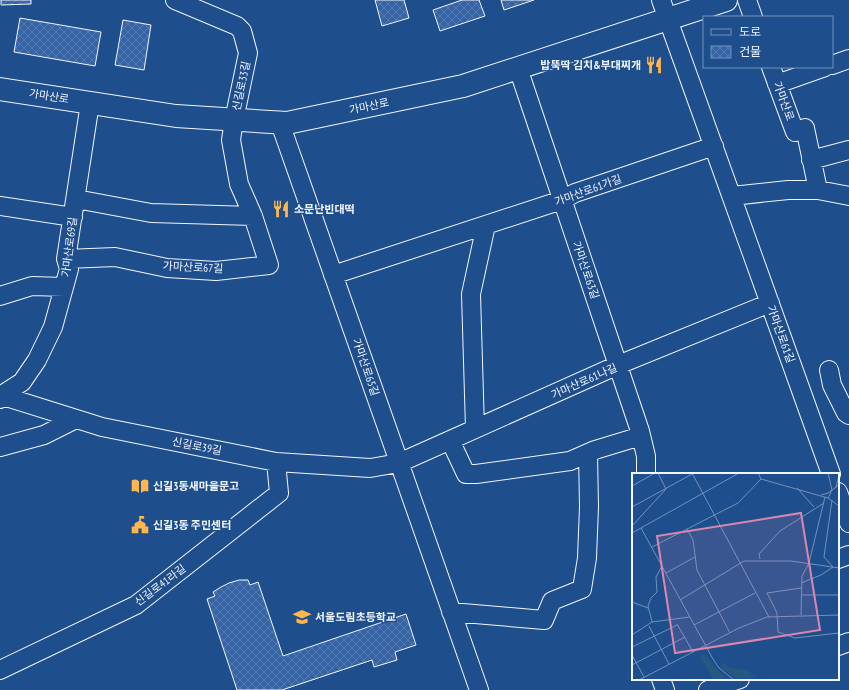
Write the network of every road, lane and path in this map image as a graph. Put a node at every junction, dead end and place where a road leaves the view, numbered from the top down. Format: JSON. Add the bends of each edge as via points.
{"nodes":[{"id":1,"x":175,"y":0,"type":"edge"},
{"id":2,"x":726,"y":0,"type":"edge"},
{"id":3,"x":746,"y":0,"type":"edge"},
{"id":4,"x":665,"y":10,"type":"edge"},
{"id":5,"x":753,"y":16,"type":"edge"},
{"id":6,"x":849,"y":59,"type":"edge"},
{"id":7,"x":833,"y":65,"type":"edge"},
{"id":8,"x":518,"y":68,"type":"junction"},
{"id":9,"x":819,"y":68,"type":"edge"},
{"id":10,"x":774,"y":75,"type":"edge"},
{"id":11,"x":0,"y":88,"type":"edge"},
{"id":12,"x":90,"y":103,"type":"junction"},
{"id":13,"x":234,"y":120,"type":"junction"},
{"id":14,"x":280,"y":123,"type":"junction"},
{"id":15,"x":714,"y":146,"type":"junction"},
{"id":16,"x":849,"y":150,"type":"edge"},
{"id":17,"x":811,"y":160,"type":"junction"},
{"id":18,"x":818,"y":190,"type":"junction"},
{"id":19,"x":732,"y":196,"type":"junction"},
{"id":20,"x":849,"y":196,"type":"edge"},
{"id":21,"x":76,"y":199,"type":"junction"},
{"id":22,"x":562,"y":200,"type":"junction"},
{"id":23,"x":0,"y":206,"type":"edge"},
{"id":24,"x":253,"y":216,"type":"junction"},
{"id":25,"x":73,"y":217,"type":"junction"},
{"id":26,"x":486,"y":225,"type":"junction"},
{"id":27,"x":66,"y":259,"type":"junction"},
{"id":28,"x":333,"y":275,"type":"junction"},
{"id":29,"x":64,"y":287,"type":"junction"},
{"id":30,"x":0,"y":296,"type":"edge"},
{"id":31,"x":770,"y":303,"type":"junction"},
{"id":32,"x":618,"y":365,"type":"junction"},
{"id":33,"x":828,"y":370,"type":"dead end"},
{"id":34,"x":1,"y":396,"type":"edge"},
{"id":35,"x":849,"y":415,"type":"edge"},
{"id":36,"x":76,"y":419,"type":"junction"},
{"id":37,"x":475,"y":429,"type":"junction"},
{"id":38,"x":641,"y":436,"type":"junction"},
{"id":39,"x":450,"y":440,"type":"junction"},
{"id":40,"x":0,"y":447,"type":"edge"},
{"id":41,"x":588,"y":453,"type":"junction"},
{"id":42,"x":276,"y":462,"type":"junction"},
{"id":43,"x":399,"y":463,"type":"junction"},
{"id":44,"x":646,"y":473,"type":"edge"},
{"id":45,"x":828,"y":473,"type":"edge"},
{"id":46,"x":839,"y":494,"type":"edge"},
{"id":47,"x":848,"y":516,"type":"edge"},
{"id":48,"x":849,"y":555,"type":"edge"},
{"id":49,"x":839,"y":559,"type":"edge"},
{"id":50,"x":451,"y":612,"type":"junction"},
{"id":51,"x":849,"y":642,"type":"edge"},
{"id":52,"x":839,"y":646,"type":"edge"},
{"id":53,"x":0,"y":670,"type":"edge"},
{"id":54,"x":661,"y":680,"type":"edge"},
{"id":55,"x":737,"y":680,"type":"edge"},
{"id":56,"x":479,"y":690,"type":"edge"},
{"id":57,"x":665,"y":690,"type":"edge"},
{"id":58,"x":708,"y":690,"type":"edge"}],
"edges":[{"from":1,"to":13,"type":"street","name":"신길로33길","via":[[237,26],[242,31],[248,53]]},
{"from":2,"to":4,"type":"main road","name":"가마산로"},
{"from":3,"to":5,"type":"street"},
{"from":4,"to":8,"type":"main road","name":"가마산로"},
{"from":4,"to":15,"type":"street","name":"가마산로61길"},
{"from":6,"to":7,"type":"street"},
{"from":8,"to":14,"type":"main road","name":"가마산로","via":[[463,86]]},
{"from":8,"to":22,"type":"street","name":"가마산로63길"},
{"from":9,"to":10,"type":"street"},
{"from":10,"to":17,"type":"street","name":"가마산로","via":[[795,132],[805,128]]},
{"from":11,"to":12,"type":"main road","name":"가마산로"},
{"from":12,"to":13,"type":"main road","name":"가마산로","via":[[176,116]]},
{"from":12,"to":21,"type":"street","name":"가마산로69길"},
{"from":13,"to":14,"type":"main road","name":"가마산로"},
{"from":13,"to":24,"type":"street","name":"가마산로67길","via":[[230,140],[239,184]]},
{"from":14,"to":28,"type":"street","name":"가마산로65길"},
{"from":15,"to":19,"type":"street","name":"가마산로61길"},
{"from":15,"to":22,"type":"street","name":"가마산로61가길","via":[[575,193]]},
{"from":16,"to":17,"type":"street"},
{"from":17,"to":18,"type":"street","name":"가마산로"},
{"from":18,"to":19,"type":"street","via":[[788,190]]},
{"from":18,"to":20,"type":"street"},
{"from":19,"to":31,"type":"street","name":"가마산로61길"},
{"from":21,"to":24,"type":"street","via":[[151,213]]},
{"from":21,"to":25,"type":"street","name":"가마산로69길"},
{"from":22,"to":26,"type":"street","name":"가마산로61가길"},
{"from":22,"to":32,"type":"street","name":"가마산로63길"},
{"from":23,"to":25,"type":"street"},
{"from":24,"to":27,"type":"street","name":"가마산로67길","via":[[269,265],[216,270],[167,268],[115,258]]},
{"from":25,"to":27,"type":"street","name":"가마산로69길"},
{"from":26,"to":28,"type":"street","name":"가마산로61가길"},
{"from":26,"to":37,"type":"street","via":[[471,294]]},
{"from":27,"to":29,"type":"street","name":"가마산로69길","via":[[69,269]]},
{"from":28,"to":43,"type":"street","name":"가마산로65길"},
{"from":29,"to":30,"type":"street","via":[[32,286]]},
{"from":29,"to":34,"type":"street","name":"가마산로69길","via":[[53,327],[37,360],[22,382]]},
{"from":31,"to":32,"type":"street","name":"가마산로61나길"},
{"from":31,"to":45,"type":"street","name":"가마산로61길"},
{"from":32,"to":37,"type":"street","name":"가마산로61나길"},
{"from":32,"to":38,"type":"street","name":"가마산로63길"},
{"from":33,"to":35,"type":"street","via":[[832,384]]},
{"from":34,"to":36,"type":"street","name":"신길로39길"},
{"from":36,"to":40,"type":"street","via":[[44,435]]},
{"from":36,"to":42,"type":"street","name":"신길로39길","via":[[102,427]]},
{"from":37,"to":39,"type":"street","name":"가마산로61나길"},
{"from":38,"to":41,"type":"street"},
{"from":38,"to":44,"type":"street","name":"가마산로63길","via":[[646,456]]},
{"from":39,"to":41,"type":"street","via":[[466,474],[570,461]]},
{"from":39,"to":43,"type":"street","name":"가마산로61나길"},
{"from":41,"to":50,"type":"street","via":[[589,522],[582,589],[552,601],[544,620]]},
{"from":42,"to":43,"type":"street","name":"신길로39길","via":[[370,468]]},
{"from":42,"to":53,"type":"street","name":"신길로41라길","via":[[278,493],[136,605]]},
{"from":43,"to":50,"type":"street","name":"가마산로65길"},
{"from":46,"to":47,"type":"street"},
{"from":48,"to":49,"type":"street"},
{"from":50,"to":56,"type":"street","name":"가마산로65길"},
{"from":51,"to":52,"type":"street"},
{"from":54,"to":57,"type":"street"},
{"from":55,"to":58,"type":"street"}]}
